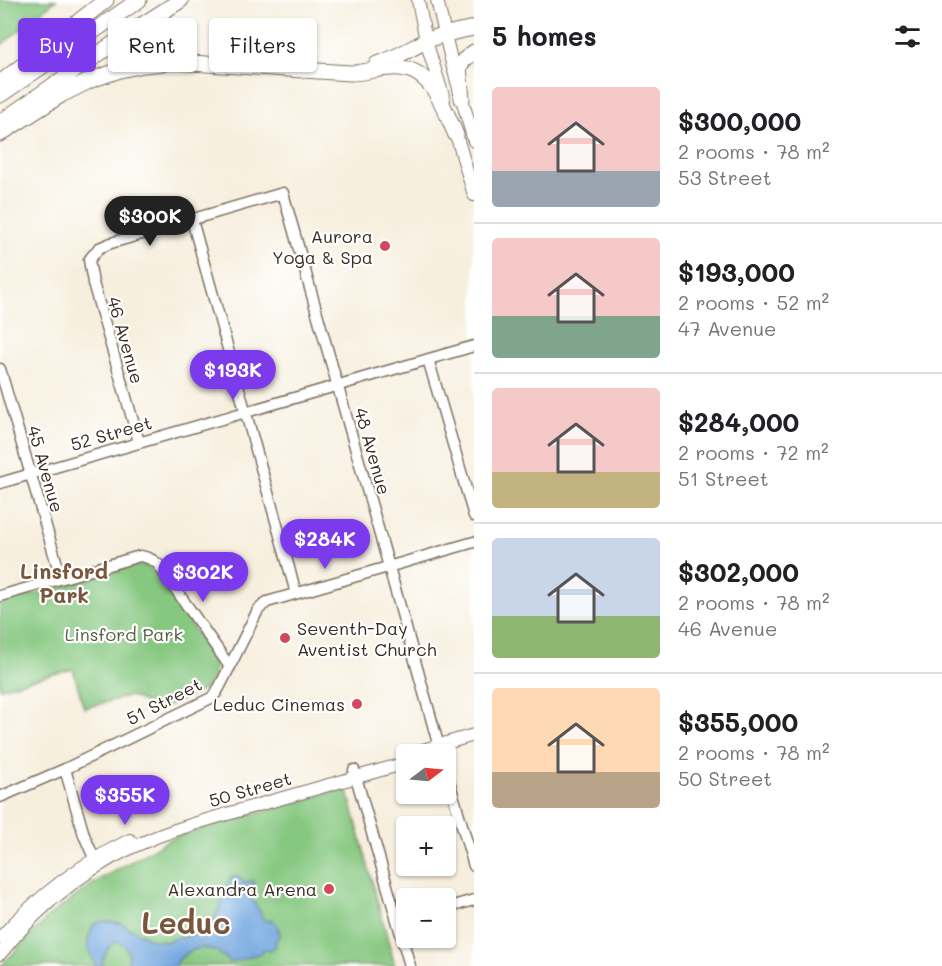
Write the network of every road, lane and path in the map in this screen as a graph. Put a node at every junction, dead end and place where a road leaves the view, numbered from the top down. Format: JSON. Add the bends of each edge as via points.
{"nodes":[{"id":1,"x":106,"y":0,"type":"edge"},
{"id":2,"x":139,"y":0,"type":"edge"},
{"id":3,"x":181,"y":0,"type":"edge"},
{"id":4,"x":418,"y":0,"type":"edge"},
{"id":5,"x":429,"y":0,"type":"edge"},
{"id":6,"x":437,"y":0,"type":"edge"},
{"id":7,"x":474,"y":28,"type":"edge"},
{"id":8,"x":445,"y":33,"type":"junction"},
{"id":9,"x":426,"y":41,"type":"junction"},
{"id":10,"x":474,"y":52,"type":"edge"},
{"id":11,"x":209,"y":64,"type":"edge"},
{"id":12,"x":317,"y":70,"type":"edge"},
{"id":13,"x":317,"y":71,"type":"edge"},
{"id":14,"x":0,"y":83,"type":"edge"},
{"id":15,"x":0,"y":95,"type":"edge"},
{"id":16,"x":462,"y":99,"type":"junction"},
{"id":17,"x":0,"y":122,"type":"edge"},
{"id":18,"x":0,"y":134,"type":"edge"},
{"id":19,"x":456,"y":135,"type":"junction"},
{"id":20,"x":474,"y":141,"type":"edge"},
{"id":21,"x":469,"y":160,"type":"edge"},
{"id":22,"x":474,"y":195,"type":"edge"},
{"id":23,"x":192,"y":220,"type":"junction"},
{"id":24,"x":474,"y":345,"type":"edge"},
{"id":25,"x":428,"y":359,"type":"junction"},
{"id":26,"x":0,"y":369,"type":"edge"},
{"id":27,"x":337,"y":385,"type":"junction"},
{"id":28,"x":246,"y":412,"type":"junction"},
{"id":29,"x":139,"y":442,"type":"junction"},
{"id":30,"x":31,"y":474,"type":"junction"},
{"id":31,"x":0,"y":483,"type":"edge"},
{"id":32,"x":474,"y":516,"type":"edge"},
{"id":33,"x":474,"y":542,"type":"edge"},
{"id":34,"x":389,"y":567,"type":"junction"},
{"id":35,"x":61,"y":578,"type":"junction"},
{"id":36,"x":296,"y":593,"type":"junction"},
{"id":37,"x":0,"y":596,"type":"edge"},
{"id":38,"x":230,"y":667,"type":"junction"},
{"id":39,"x":474,"y":735,"type":"edge"},
{"id":40,"x":437,"y":744,"type":"edge"},
{"id":41,"x":455,"y":744,"type":"edge"},
{"id":42,"x":474,"y":744,"type":"edge"},
{"id":43,"x":456,"y":748,"type":"edge"},
{"id":44,"x":396,"y":759,"type":"edge"},
{"id":45,"x":396,"y":765,"type":"edge"},
{"id":46,"x":65,"y":769,"type":"junction"},
{"id":47,"x":355,"y":774,"type":"junction"},
{"id":48,"x":0,"y":798,"type":"edge"},
{"id":49,"x":456,"y":804,"type":"edge"},
{"id":50,"x":96,"y":862,"type":"junction"},
{"id":51,"x":474,"y":866,"type":"edge"},
{"id":52,"x":474,"y":900,"type":"edge"},
{"id":53,"x":396,"y":902,"type":"edge"},
{"id":54,"x":456,"y":905,"type":"edge"},
{"id":55,"x":0,"y":938,"type":"edge"},
{"id":56,"x":407,"y":948,"type":"edge"},
{"id":57,"x":0,"y":954,"type":"edge"},
{"id":58,"x":410,"y":966,"type":"edge"}],
"edges":[{"from":1,"to":14,"type":"highway"},
{"from":2,"to":15,"type":"highway"},
{"from":3,"to":17,"type":"highway"},
{"from":4,"to":9,"type":"main road"},
{"from":5,"to":8,"type":"main road"},
{"from":6,"to":8,"type":"main road"},
{"from":7,"to":8,"type":"highway"},
{"from":8,"to":9,"type":"highway"},
{"from":8,"to":16,"type":"main road"},
{"from":9,"to":12,"type":"highway","via":[[369,66]]},
{"from":9,"to":19,"type":"main road"},
{"from":10,"to":16,"type":"highway","via":[[459,67]]},
{"from":11,"to":18,"type":"highway","via":[[174,62],[120,70],[61,95]]},
{"from":13,"to":19,"type":"highway","via":[[350,74],[393,68],[414,71],[432,85]]},
{"from":16,"to":20,"type":"main road"},
{"from":19,"to":21,"type":"main road"},
{"from":21,"to":22,"type":"main road"},
{"from":23,"to":27,"type":"street","name":"48 Avenue","via":[[283,193]]},
{"from":23,"to":28,"type":"street"},
{"from":23,"to":29,"type":"street","name":"46 Avenue","via":[[111,243],[99,248],[89,260]]},
{"from":24,"to":25,"type":"street","name":"52 Street"},
{"from":25,"to":27,"type":"street","name":"52 Street"},
{"from":25,"to":32,"type":"street"},
{"from":26,"to":30,"type":"street","name":"45 Avenue"},
{"from":27,"to":28,"type":"street","name":"52 Street"},
{"from":27,"to":34,"type":"street","name":"48 Avenue"},
{"from":28,"to":29,"type":"street","name":"52 Street"},
{"from":28,"to":36,"type":"street"},
{"from":29,"to":30,"type":"street","name":"52 Street"},
{"from":30,"to":31,"type":"street","name":"52 Street"},
{"from":30,"to":35,"type":"street","name":"45 Avenue"},
{"from":33,"to":34,"type":"street","name":"51 Street"},
{"from":34,"to":36,"type":"street","name":"51 Street"},
{"from":34,"to":40,"type":"street","name":"48 Avenue"},
{"from":35,"to":37,"type":"street"},
{"from":35,"to":38,"type":"street","via":[[140,556],[153,559]]},
{"from":36,"to":38,"type":"street","name":"51 Street","via":[[262,605]]},
{"from":38,"to":46,"type":"street","name":"51 Street","via":[[216,693],[205,702]]},
{"from":39,"to":41,"type":"main road","name":"50 Street"},
{"from":42,"to":43,"type":"main road","name":"50 Street"},
{"from":44,"to":47,"type":"main road","name":"50 Street"},
{"from":45,"to":47,"type":"main road","name":"50 Street"},
{"from":46,"to":48,"type":"street","name":"51 Street"},
{"from":46,"to":50,"type":"street"},
{"from":47,"to":50,"type":"main road","name":"50 Street","via":[[157,836]]},
{"from":47,"to":53,"type":"street"},
{"from":49,"to":51,"type":"street"},
{"from":50,"to":55,"type":"main road","name":"50 Street","via":[[54,886]]},
{"from":50,"to":57,"type":"main road","name":"50 Street","via":[[37,913]]},
{"from":52,"to":54,"type":"street"},
{"from":56,"to":58,"type":"street"}]}
